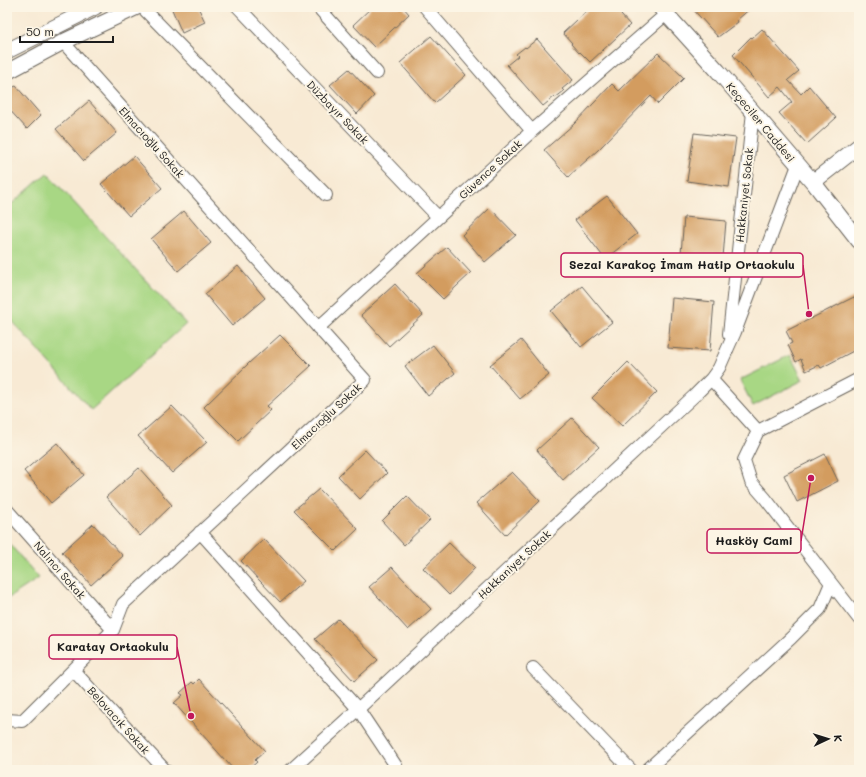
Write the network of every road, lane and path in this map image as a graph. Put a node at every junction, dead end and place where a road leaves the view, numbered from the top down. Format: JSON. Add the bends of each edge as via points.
{"nodes":[{"id":1,"x":95,"y":7,"type":"edge"},
{"id":2,"x":137,"y":7,"type":"edge"},
{"id":3,"x":142,"y":7,"type":"edge"},
{"id":4,"x":238,"y":7,"type":"edge"},
{"id":5,"x":318,"y":7,"type":"edge"},
{"id":6,"x":432,"y":9,"type":"edge"},
{"id":7,"x":662,"y":11,"type":"edge"},
{"id":8,"x":63,"y":42,"type":"junction"},
{"id":9,"x":8,"y":49,"type":"edge"},
{"id":10,"x":7,"y":72,"type":"edge"},
{"id":11,"x":377,"y":73,"type":"dead end"},
{"id":12,"x":752,"y":112,"type":"junction"},
{"id":13,"x":532,"y":131,"type":"junction"},
{"id":14,"x":859,"y":146,"type":"edge"},
{"id":15,"x":798,"y":165,"type":"junction"},
{"id":16,"x":813,"y":182,"type":"junction"},
{"id":17,"x":326,"y":196,"type":"dead end"},
{"id":18,"x":438,"y":217,"type":"junction"},
{"id":19,"x":859,"y":241,"type":"edge"},
{"id":20,"x":318,"y":328,"type":"junction"},
{"id":21,"x":727,"y":350,"type":"junction"},
{"id":22,"x":711,"y":379,"type":"junction"},
{"id":23,"x":859,"y":379,"type":"edge"},
{"id":24,"x":758,"y":431,"type":"junction"},
{"id":25,"x":7,"y":510,"type":"edge"},
{"id":26,"x":200,"y":532,"type":"junction"},
{"id":27,"x":832,"y":583,"type":"junction"},
{"id":28,"x":859,"y":619,"type":"edge"},
{"id":29,"x":113,"y":630,"type":"junction"},
{"id":30,"x":533,"y":668,"type":"dead end"},
{"id":31,"x":73,"y":670,"type":"junction"},
{"id":32,"x":358,"y":709,"type":"junction"},
{"id":33,"x":7,"y":720,"type":"edge"},
{"id":34,"x":396,"y":766,"type":"dead end"},
{"id":35,"x":164,"y":770,"type":"edge"},
{"id":36,"x":291,"y":770,"type":"edge"},
{"id":37,"x":631,"y":770,"type":"edge"},
{"id":38,"x":647,"y":770,"type":"edge"}],
"edges":[{"from":1,"to":9,"type":"street"},
{"from":2,"to":8,"type":"street"},
{"from":3,"to":17,"type":"street"},
{"from":4,"to":18,"type":"street","name":"Düzbayır Sokak"},
{"from":5,"to":11,"type":"street"},
{"from":6,"to":13,"type":"street"},
{"from":7,"to":12,"type":"street","name":"Keçeciler Caddesi"},
{"from":7,"to":13,"type":"street","name":"Güvence Sokak"},
{"from":8,"to":10,"type":"street"},
{"from":8,"to":20,"type":"street","name":"Elmacıoğlu Sokak"},
{"from":12,"to":15,"type":"street","name":"Keçeciler Caddesi"},
{"from":12,"to":21,"type":"street","name":"Hakkaniyet Sokak"},
{"from":13,"to":18,"type":"street","name":"Güvence Sokak"},
{"from":14,"to":16,"type":"street"},
{"from":15,"to":16,"type":"street","name":"Keçeciler Caddesi"},
{"from":15,"to":21,"type":"street","name":"Hakkaniyet Sokak"},
{"from":16,"to":19,"type":"street","name":"Keçeciler Caddesi"},
{"from":18,"to":20,"type":"street","name":"Güvence Sokak"},
{"from":20,"to":26,"type":"street","name":"Elmacıoğlu Sokak","via":[[365,380]]},
{"from":21,"to":22,"type":"street","name":"Hakkaniyet Sokak"},
{"from":22,"to":24,"type":"street"},
{"from":22,"to":32,"type":"street","name":"Hakkaniyet Sokak"},
{"from":23,"to":24,"type":"street"},
{"from":24,"to":27,"type":"street","via":[[744,460],[751,482]]},
{"from":25,"to":29,"type":"street","name":"Nalıncı Sokak"},
{"from":26,"to":29,"type":"street","name":"Elmacıoğlu Sokak","via":[[123,604]]},
{"from":26,"to":32,"type":"street"},
{"from":27,"to":28,"type":"street"},
{"from":27,"to":38,"type":"street","via":[[820,609]]},
{"from":29,"to":31,"type":"street","name":"Elmacıoğlu Sokak"},
{"from":30,"to":37,"type":"street"},
{"from":31,"to":33,"type":"street","name":"Elmacıoğlu Sokak","via":[[22,721]]},
{"from":31,"to":35,"type":"street","name":"Belovacık Sokak"},
{"from":32,"to":34,"type":"street"},
{"from":32,"to":36,"type":"street","name":"Hakkaniyet Sokak"}]}
